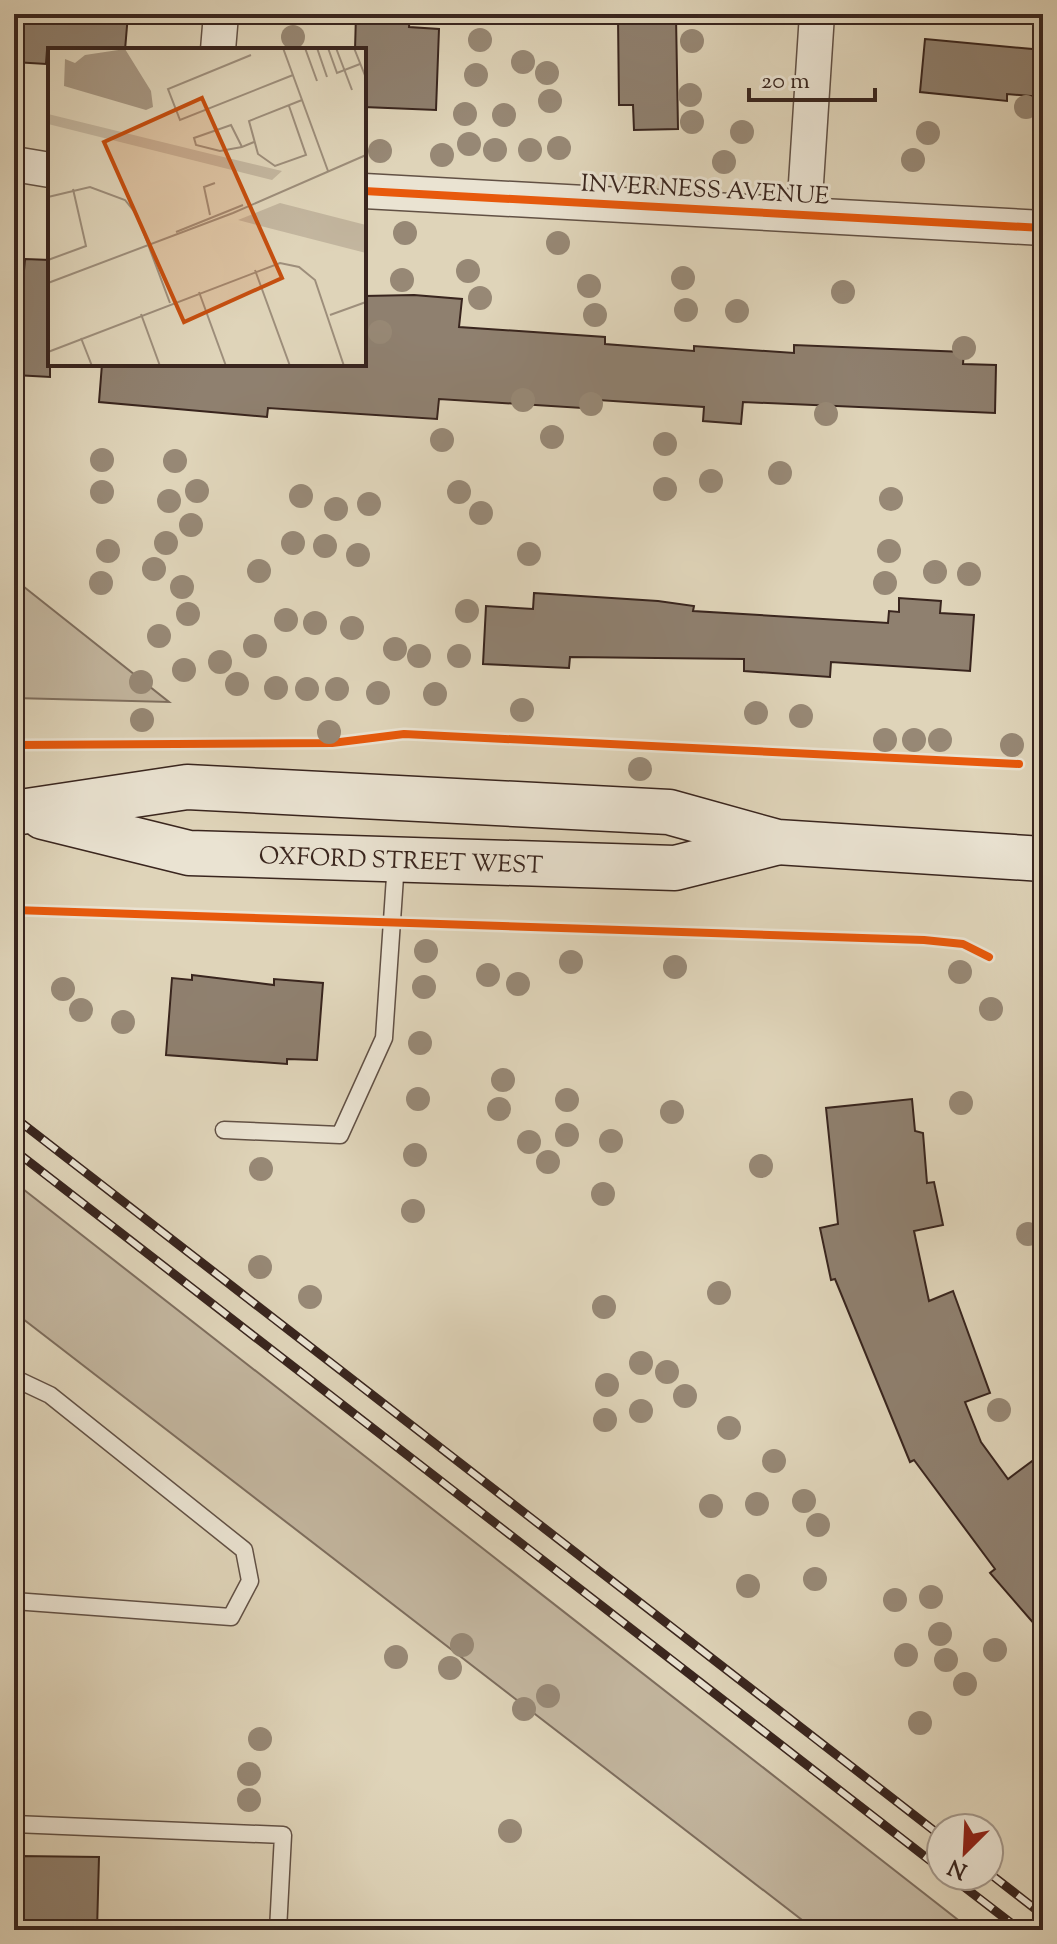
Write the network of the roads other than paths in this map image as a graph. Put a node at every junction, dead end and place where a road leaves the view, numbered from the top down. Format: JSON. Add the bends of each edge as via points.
{"nodes":[{"id":1,"x":221,"y":14,"type":"edge"},
{"id":2,"x":817,"y":14,"type":"edge"},
{"id":3,"x":218,"y":48,"type":"edge"},
{"id":4,"x":14,"y":164,"type":"edge"},
{"id":5,"x":48,"y":170,"type":"edge"},
{"id":6,"x":366,"y":191,"type":"edge"},
{"id":7,"x":804,"y":214,"type":"junction"},
{"id":8,"x":1043,"y":228,"type":"edge"},
{"id":9,"x":20,"y":813,"type":"edge"},
{"id":10,"x":777,"y":842,"type":"junction"},
{"id":11,"x":1043,"y":859,"type":"edge"},
{"id":12,"x":396,"y":860,"type":"junction"},
{"id":13,"x":224,"y":1130,"type":"dead end"},
{"id":14,"x":14,"y":1378,"type":"edge"},
{"id":15,"x":14,"y":1601,"type":"edge"},
{"id":16,"x":14,"y":1824,"type":"edge"},
{"id":17,"x":278,"y":1930,"type":"edge"}],
"edges":[{"from":1,"to":3,"type":"street"},
{"from":2,"to":7,"type":"street"},
{"from":4,"to":5,"type":"street"},
{"from":6,"to":7,"type":"street","name":"INVERNESS AVENUE"},
{"from":7,"to":8,"type":"street","name":"INVERNESS AVENUE"},
{"from":9,"to":10,"type":"main road","name":"OXFORD STREET WEST","via":[[187,787],[669,812]]},
{"from":9,"to":12,"type":"main road","name":"OXFORD STREET WEST","via":[[189,853]]},
{"from":10,"to":11,"type":"main road","name":"OXFORD STREET WEST"},
{"from":10,"to":12,"type":"main road","name":"OXFORD STREET WEST","via":[[675,868]]},
{"from":12,"to":13,"type":"lane","via":[[384,1038],[340,1135]]},
{"from":14,"to":15,"type":"lane","via":[[50,1395],[244,1550],[250,1581],[231,1617]]},
{"from":16,"to":17,"type":"lane","via":[[283,1835]]}]}
